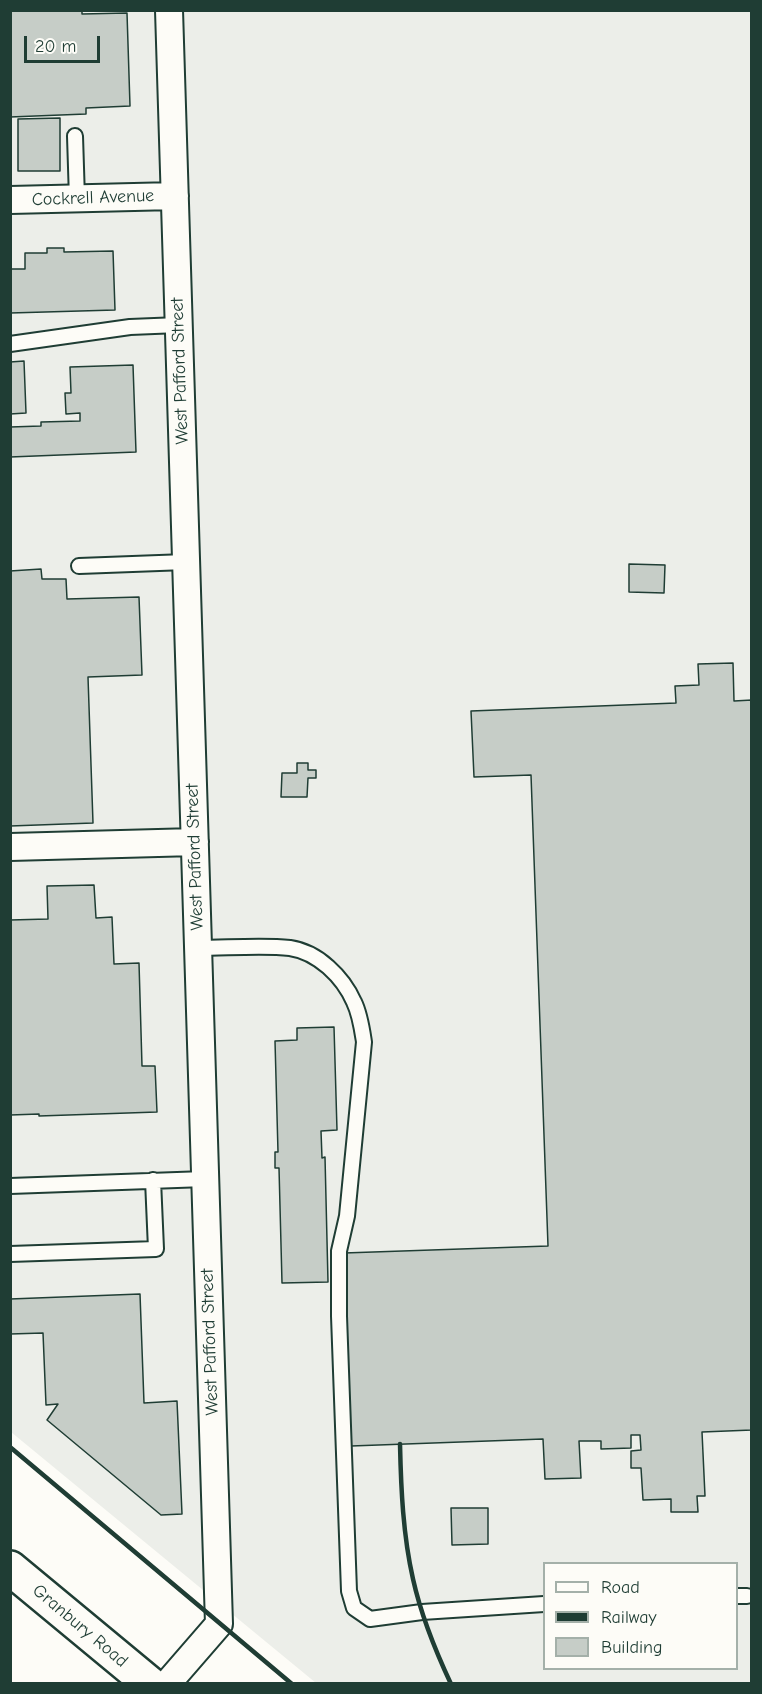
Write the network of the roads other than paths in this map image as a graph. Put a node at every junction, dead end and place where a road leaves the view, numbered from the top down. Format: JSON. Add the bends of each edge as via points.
{"nodes":[{"id":1,"x":169,"y":10,"type":"edge"},
{"id":2,"x":75,"y":136,"type":"dead end"},
{"id":3,"x":175,"y":196,"type":"junction"},
{"id":4,"x":77,"y":199,"type":"junction"},
{"id":5,"x":10,"y":200,"type":"edge"},
{"id":6,"x":179,"y":325,"type":"junction"},
{"id":7,"x":10,"y":344,"type":"edge"},
{"id":8,"x":186,"y":562,"type":"junction"},
{"id":9,"x":80,"y":566,"type":"dead end"},
{"id":10,"x":195,"y":842,"type":"junction"},
{"id":11,"x":10,"y":847,"type":"edge"},
{"id":12,"x":198,"y":948,"type":"junction"},
{"id":13,"x":205,"y":1179,"type":"junction"},
{"id":14,"x":153,"y":1180,"type":"junction"},
{"id":15,"x":10,"y":1186,"type":"edge"},
{"id":16,"x":10,"y":1254,"type":"edge"},
{"id":17,"x":10,"y":1568,"type":"edge"},
{"id":18,"x":543,"y":1604,"type":"edge"},
{"id":19,"x":150,"y":1683,"type":"edge"},
{"id":20,"x":167,"y":1683,"type":"edge"}],
"edges":[{"from":1,"to":3,"type":"street","name":"West Pafford Street"},
{"from":2,"to":4,"type":"lane"},
{"from":3,"to":4,"type":"street","name":"Cockrell Avenue"},
{"from":3,"to":6,"type":"street","name":"West Pafford Street"},
{"from":4,"to":5,"type":"street","name":"Cockrell Avenue"},
{"from":6,"to":7,"type":"lane","via":[[130,327]]},
{"from":6,"to":8,"type":"street","name":"West Pafford Street"},
{"from":8,"to":9,"type":"lane"},
{"from":8,"to":10,"type":"street","name":"West Pafford Street"},
{"from":10,"to":11,"type":"street"},
{"from":10,"to":12,"type":"street","name":"West Pafford Street"},
{"from":12,"to":13,"type":"street","name":"West Pafford Street"},
{"from":12,"to":18,"type":"lane","via":[[291,948],[315,956],[338,976],[354,1001],[360,1022],[364,1042],[339,1251],[349,1591],[354,1608],[370,1619]]},
{"from":13,"to":14,"type":"lane"},
{"from":13,"to":20,"type":"street","name":"West Pafford Street","via":[[219,1624]]},
{"from":14,"to":15,"type":"lane"},
{"from":14,"to":16,"type":"lane","via":[[156,1249]]},
{"from":17,"to":19,"type":"street","name":"Granbury Road"}]}
